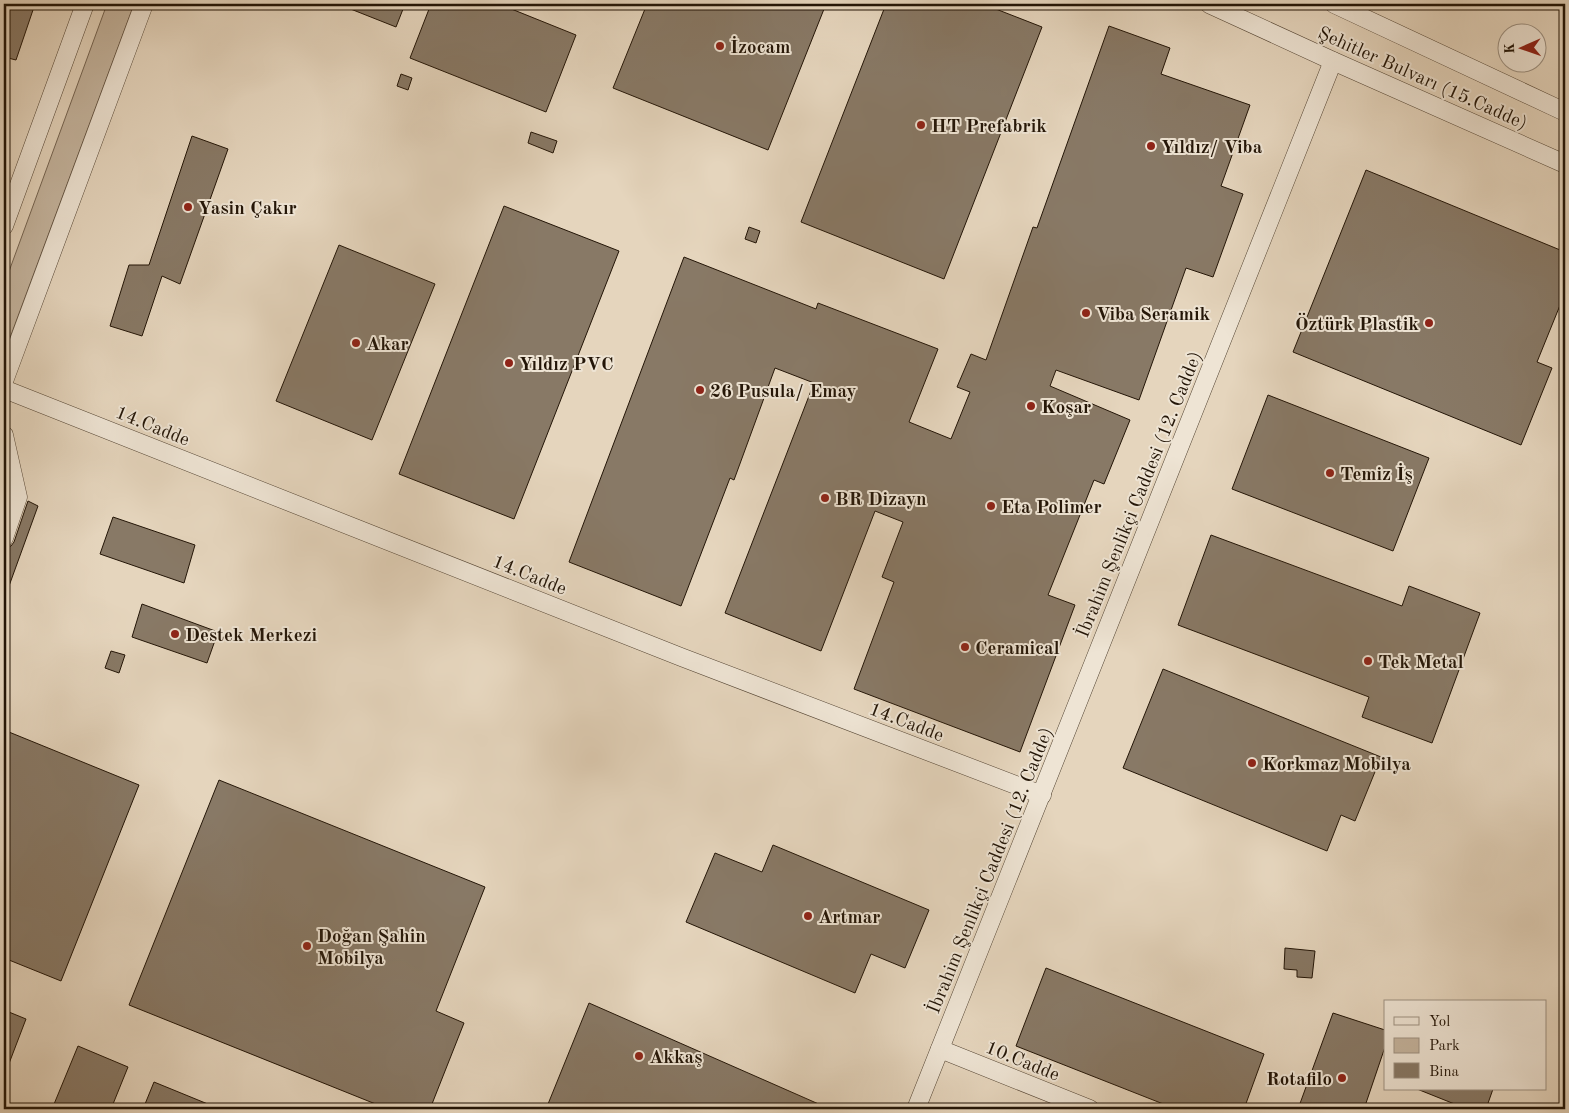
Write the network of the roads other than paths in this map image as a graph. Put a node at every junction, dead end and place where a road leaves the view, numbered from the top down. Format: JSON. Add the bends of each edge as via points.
{"nodes":[{"id":1,"x":85,"y":4,"type":"edge"},
{"id":2,"x":144,"y":4,"type":"edge"},
{"id":3,"x":1209,"y":4,"type":"edge"},
{"id":4,"x":1334,"y":4,"type":"edge"},
{"id":5,"x":1333,"y":61,"type":"junction"},
{"id":6,"x":1565,"y":112,"type":"edge"},
{"id":7,"x":1565,"y":164,"type":"edge"},
{"id":8,"x":4,"y":226,"type":"edge"},
{"id":9,"x":8,"y":357,"type":"edge"},
{"id":10,"x":4,"y":381,"type":"edge"},
{"id":11,"x":4,"y":389,"type":"edge"},
{"id":12,"x":4,"y":435,"type":"edge"},
{"id":13,"x":4,"y":538,"type":"edge"},
{"id":14,"x":1042,"y":795,"type":"junction"},
{"id":15,"x":940,"y":1049,"type":"junction"},
{"id":16,"x":916,"y":1109,"type":"edge"},
{"id":17,"x":1090,"y":1109,"type":"edge"}],
"edges":[{"from":1,"to":8,"type":"street"},
{"from":2,"to":9,"type":"street"},
{"from":3,"to":5,"type":"street","name":"Şehitler Bulvarı (15.Cadde)"},
{"from":4,"to":6,"type":"street","name":"Şehitler Bulvarı (15.Cadde)"},
{"from":5,"to":7,"type":"street","name":"Şehitler Bulvarı (15.Cadde)"},
{"from":5,"to":14,"type":"street","name":"İbrahim Şenlikçi Caddesi (12. Cadde)"},
{"from":9,"to":10,"type":"street"},
{"from":11,"to":14,"type":"street","name":"14.Cadde","via":[[680,657]]},
{"from":12,"to":13,"type":"street","via":[[18,497]]},
{"from":14,"to":15,"type":"street","name":"İbrahim Şenlikçi Caddesi (12. Cadde)"},
{"from":15,"to":16,"type":"street","name":"İbrahim Şenlikçi Caddesi (12. Cadde)"},
{"from":15,"to":17,"type":"street","name":"10.Cadde"}]}
